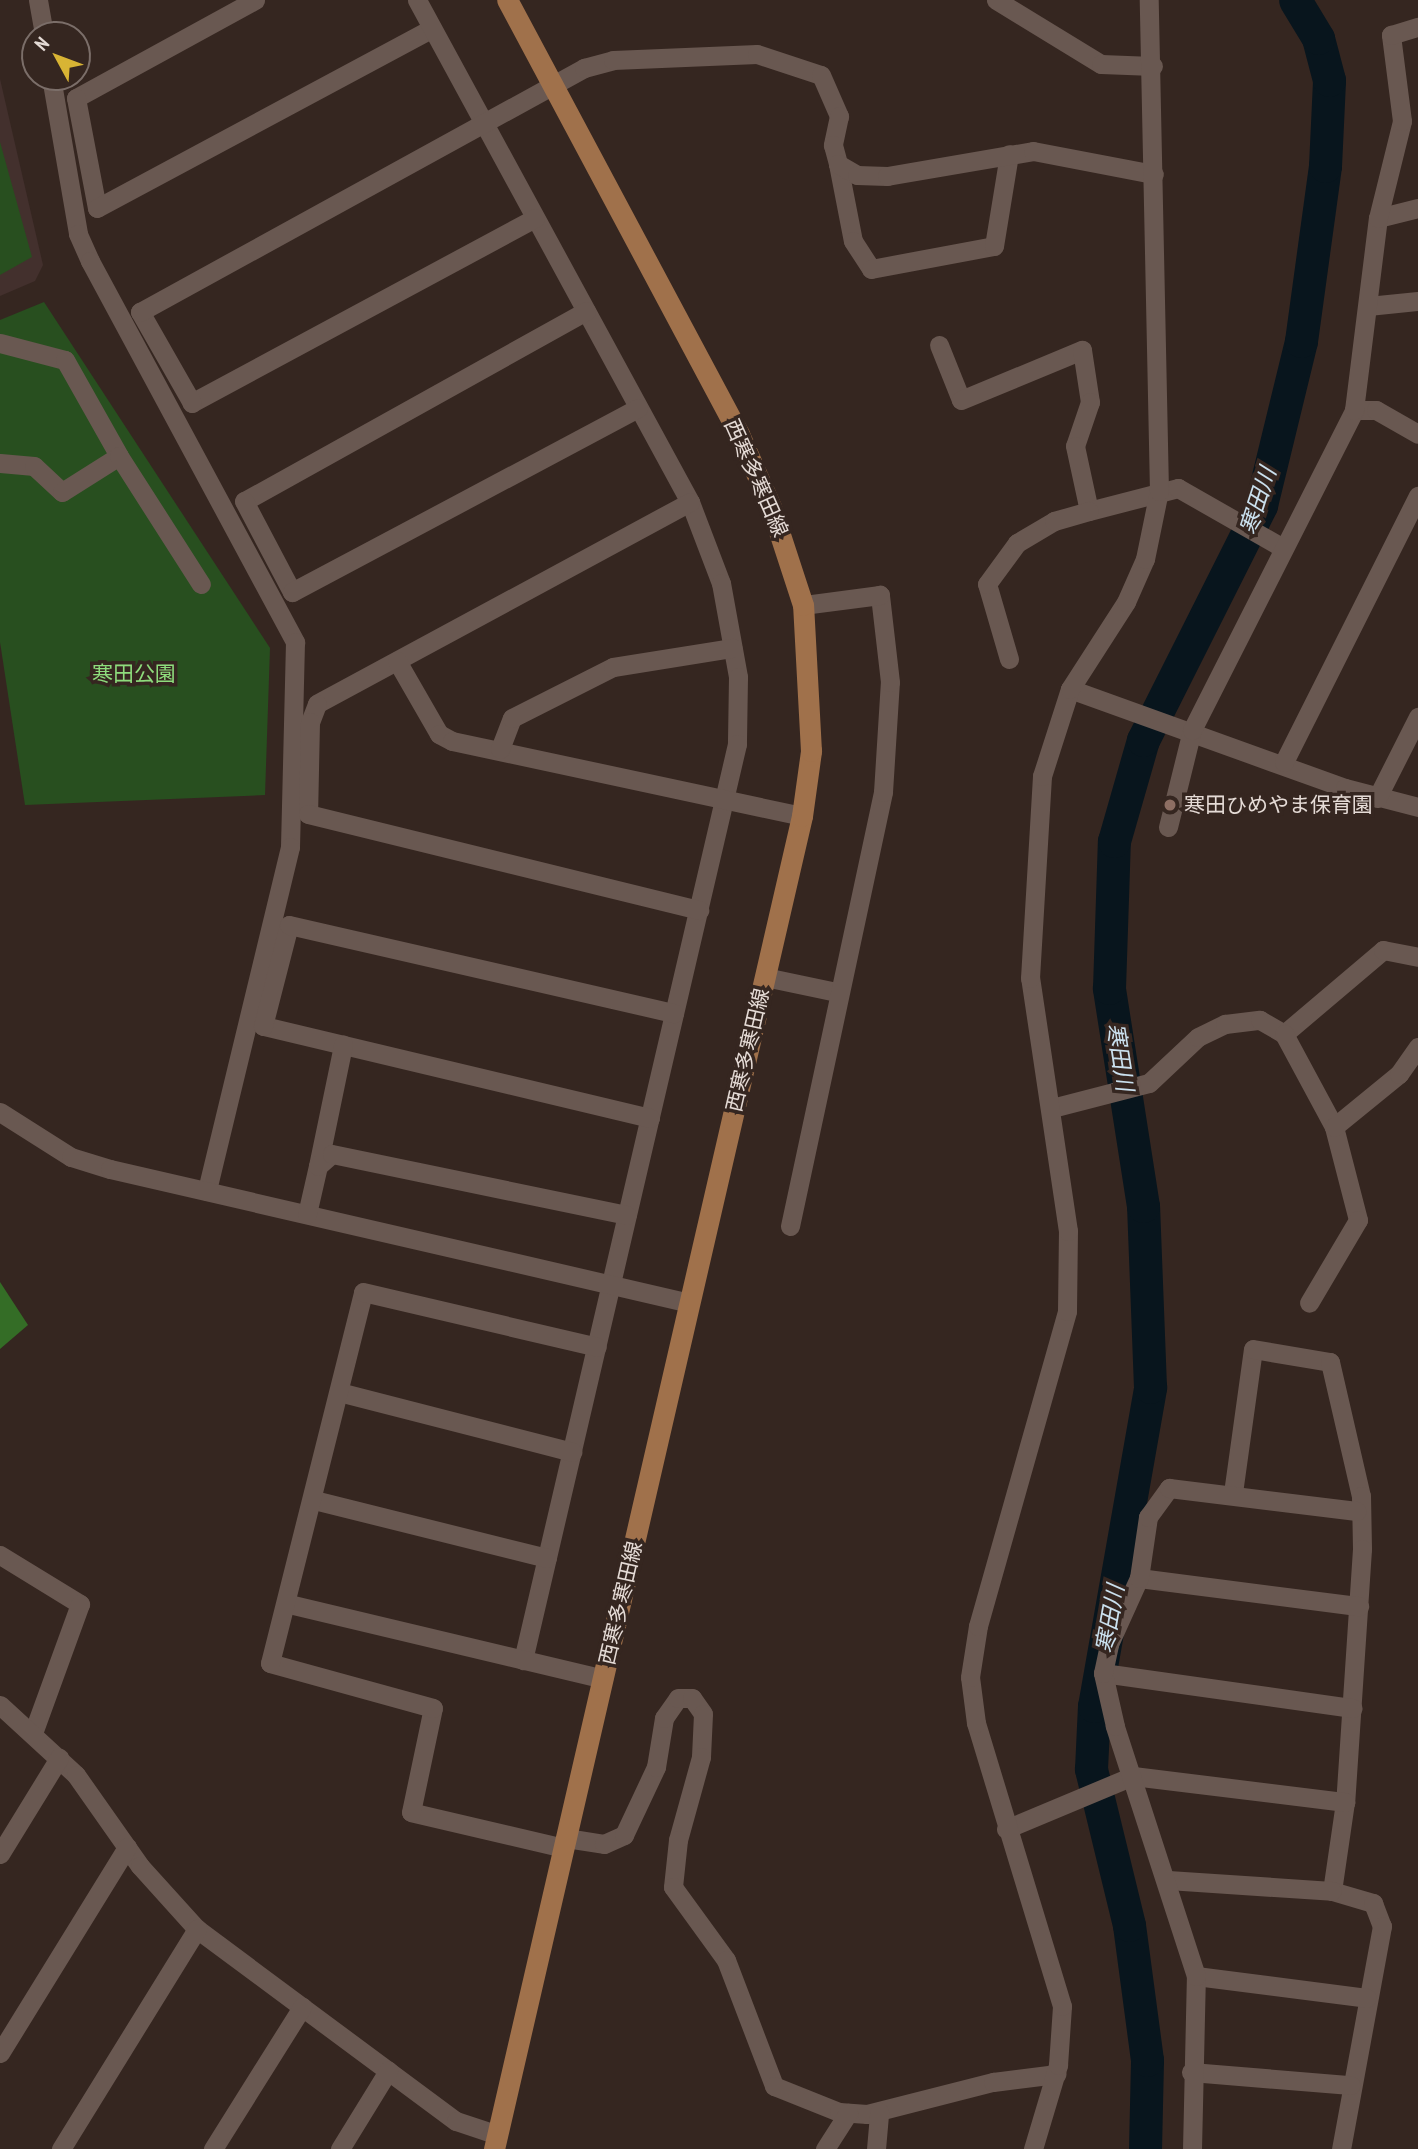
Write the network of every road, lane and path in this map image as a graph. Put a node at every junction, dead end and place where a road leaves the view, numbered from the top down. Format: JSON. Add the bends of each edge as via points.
{"nodes":[{"id":1,"x":38,"y":0,"type":"edge"},
{"id":2,"x":255,"y":0,"type":"edge"},
{"id":3,"x":417,"y":0,"type":"edge"},
{"id":4,"x":507,"y":0,"type":"edge"},
{"id":5,"x":996,"y":0,"type":"edge"},
{"id":6,"x":1149,"y":0,"type":"edge"},
{"id":7,"x":42,"y":21,"type":"edge"},
{"id":8,"x":1418,"y":27,"type":"edge"},
{"id":9,"x":432,"y":28,"type":"junction"},
{"id":10,"x":1153,"y":66,"type":"junction"},
{"id":11,"x":553,"y":86,"type":"junction"},
{"id":12,"x":53,"y":91,"type":"edge"},
{"id":13,"x":1410,"y":120,"type":"edge"},
{"id":14,"x":485,"y":123,"type":"junction"},
{"id":15,"x":1009,"y":154,"type":"junction"},
{"id":16,"x":838,"y":164,"type":"junction"},
{"id":17,"x":1154,"y":174,"type":"junction"},
{"id":18,"x":1418,"y":208,"type":"edge"},
{"id":19,"x":535,"y":218,"type":"junction"},
{"id":20,"x":1378,"y":218,"type":"junction"},
{"id":21,"x":1418,"y":301,"type":"edge"},
{"id":22,"x":1368,"y":306,"type":"junction"},
{"id":23,"x":586,"y":311,"type":"junction"},
{"id":24,"x":0,"y":343,"type":"edge"},
{"id":25,"x":939,"y":345,"type":"dead end"},
{"id":26,"x":638,"y":408,"type":"junction"},
{"id":27,"x":1354,"y":410,"type":"junction"},
{"id":28,"x":1418,"y":434,"type":"edge"},
{"id":29,"x":119,"y":456,"type":"junction"},
{"id":30,"x":0,"y":463,"type":"edge"},
{"id":31,"x":1159,"y":491,"type":"junction"},
{"id":32,"x":1418,"y":496,"type":"edge"},
{"id":33,"x":690,"y":502,"type":"junction"},
{"id":34,"x":1089,"y":511,"type":"junction"},
{"id":35,"x":1283,"y":548,"type":"junction"},
{"id":36,"x":201,"y":584,"type":"dead end"},
{"id":37,"x":803,"y":606,"type":"junction"},
{"id":38,"x":732,"y":648,"type":"junction"},
{"id":39,"x":1009,"y":659,"type":"dead end"},
{"id":40,"x":397,"y":661,"type":"junction"},
{"id":41,"x":1070,"y":689,"type":"junction"},
{"id":42,"x":1418,"y":717,"type":"edge"},
{"id":43,"x":1192,"y":730,"type":"junction"},
{"id":44,"x":500,"y":749,"type":"junction"},
{"id":45,"x":1284,"y":762,"type":"junction"},
{"id":46,"x":1377,"y":799,"type":"junction"},
{"id":47,"x":724,"y":800,"type":"junction"},
{"id":48,"x":1418,"y":807,"type":"edge"},
{"id":49,"x":802,"y":817,"type":"junction"},
{"id":50,"x":1168,"y":827,"type":"dead end"},
{"id":51,"x":699,"y":910,"type":"junction"},
{"id":52,"x":1418,"y":957,"type":"edge"},
{"id":53,"x":765,"y":977,"type":"junction"},
{"id":54,"x":835,"y":992,"type":"junction"},
{"id":55,"x":674,"y":1013,"type":"junction"},
{"id":56,"x":1284,"y":1034,"type":"junction"},
{"id":57,"x":343,"y":1045,"type":"junction"},
{"id":58,"x":1418,"y":1047,"type":"edge"},
{"id":59,"x":1052,"y":1108,"type":"junction"},
{"id":60,"x":0,"y":1112,"type":"edge"},
{"id":61,"x":650,"y":1118,"type":"junction"},
{"id":62,"x":1334,"y":1127,"type":"junction"},
{"id":63,"x":318,"y":1166,"type":"junction"},
{"id":64,"x":208,"y":1191,"type":"junction"},
{"id":65,"x":307,"y":1214,"type":"junction"},
{"id":66,"x":627,"y":1215,"type":"junction"},
{"id":67,"x":790,"y":1226,"type":"dead end"},
{"id":68,"x":611,"y":1285,"type":"junction"},
{"id":69,"x":690,"y":1303,"type":"junction"},
{"id":70,"x":1309,"y":1303,"type":"dead end"},
{"id":71,"x":597,"y":1347,"type":"junction"},
{"id":72,"x":339,"y":1392,"type":"junction"},
{"id":73,"x":572,"y":1452,"type":"junction"},
{"id":74,"x":1233,"y":1493,"type":"junction"},
{"id":75,"x":314,"y":1500,"type":"junction"},
{"id":76,"x":1357,"y":1511,"type":"junction"},
{"id":77,"x":0,"y":1555,"type":"edge"},
{"id":78,"x":547,"y":1558,"type":"junction"},
{"id":79,"x":1139,"y":1578,"type":"junction"},
{"id":80,"x":289,"y":1604,"type":"junction"},
{"id":81,"x":1359,"y":1606,"type":"junction"},
{"id":82,"x":523,"y":1660,"type":"junction"},
{"id":83,"x":1103,"y":1673,"type":"junction"},
{"id":84,"x":603,"y":1679,"type":"junction"},
{"id":85,"x":0,"y":1705,"type":"edge"},
{"id":86,"x":1353,"y":1708,"type":"junction"},
{"id":87,"x":33,"y":1732,"type":"junction"},
{"id":88,"x":60,"y":1758,"type":"junction"},
{"id":89,"x":1133,"y":1776,"type":"junction"},
{"id":90,"x":1345,"y":1802,"type":"junction"},
{"id":91,"x":1006,"y":1829,"type":"junction"},
{"id":92,"x":565,"y":1843,"type":"junction"},
{"id":93,"x":127,"y":1847,"type":"junction"},
{"id":94,"x":0,"y":1854,"type":"edge"},
{"id":95,"x":1168,"y":1881,"type":"junction"},
{"id":96,"x":1332,"y":1891,"type":"junction"},
{"id":97,"x":197,"y":1929,"type":"junction"},
{"id":98,"x":1196,"y":1976,"type":"junction"},
{"id":99,"x":1367,"y":1998,"type":"junction"},
{"id":100,"x":302,"y":2007,"type":"junction"},
{"id":101,"x":0,"y":2053,"type":"edge"},
{"id":102,"x":388,"y":2071,"type":"junction"},
{"id":103,"x":1191,"y":2073,"type":"junction"},
{"id":104,"x":1056,"y":2074,"type":"junction"},
{"id":105,"x":1350,"y":2085,"type":"junction"},
{"id":106,"x":879,"y":2112,"type":"junction"},
{"id":107,"x":848,"y":2113,"type":"junction"},
{"id":108,"x":496,"y":2142,"type":"edge"},
{"id":109,"x":61,"y":2149,"type":"edge"},
{"id":110,"x":213,"y":2149,"type":"edge"},
{"id":111,"x":340,"y":2149,"type":"edge"},
{"id":112,"x":825,"y":2149,"type":"edge"},
{"id":113,"x":876,"y":2149,"type":"edge"},
{"id":114,"x":1033,"y":2149,"type":"edge"},
{"id":115,"x":1192,"y":2149,"type":"edge"},
{"id":116,"x":1341,"y":2149,"type":"edge"}],
"edges":[{"from":1,"to":7,"type":"street"},
{"from":2,"to":9,"type":"street","via":[[76,98],[97,208]]},
{"from":3,"to":9,"type":"street"},
{"from":4,"to":11,"type":"main road","name":"西寒多寒田線"},
{"from":5,"to":10,"type":"street","via":[[1101,64]]},
{"from":6,"to":10,"type":"street"},
{"from":8,"to":13,"type":"street","via":[[1391,35]]},
{"from":9,"to":14,"type":"street"},
{"from":10,"to":17,"type":"street"},
{"from":11,"to":14,"type":"street"},
{"from":11,"to":16,"type":"street","via":[[613,60],[757,54],[800,65],[821,75],[833,93]]},
{"from":11,"to":37,"type":"main road","name":"西寒多寒田線","via":[[739,434],[786,545]]},
{"from":12,"to":64,"type":"street","via":[[78,234],[295,642],[290,847]]},
{"from":13,"to":20,"type":"street"},
{"from":14,"to":19,"type":"street"},
{"from":14,"to":19,"type":"street","via":[[140,312],[192,403]]},
{"from":15,"to":16,"type":"street","via":[[887,176],[857,175]]},
{"from":15,"to":16,"type":"street","via":[[994,246],[871,269],[853,241]]},
{"from":15,"to":17,"type":"street","via":[[1033,151]]},
{"from":17,"to":31,"type":"street"},
{"from":18,"to":20,"type":"street"},
{"from":19,"to":23,"type":"street"},
{"from":20,"to":22,"type":"street"},
{"from":21,"to":22,"type":"street"},
{"from":22,"to":27,"type":"street"},
{"from":23,"to":26,"type":"street"},
{"from":23,"to":26,"type":"street","via":[[244,500],[292,592]]},
{"from":24,"to":29,"type":"street","via":[[65,360]]},
{"from":25,"to":34,"type":"street","via":[[961,400],[1082,350],[1090,402],[1075,446]]},
{"from":26,"to":33,"type":"street"},
{"from":27,"to":28,"type":"street","via":[[1376,410]]},
{"from":27,"to":35,"type":"street"},
{"from":29,"to":30,"type":"street","via":[[62,492],[34,466]]},
{"from":29,"to":36,"type":"street"},
{"from":31,"to":34,"type":"street"},
{"from":31,"to":35,"type":"street","via":[[1178,488]]},
{"from":31,"to":41,"type":"street","via":[[1130,592]]},
{"from":32,"to":45,"type":"street"},
{"from":33,"to":38,"type":"street","via":[[721,583]]},
{"from":33,"to":40,"type":"street"},
{"from":34,"to":39,"type":"street","via":[[1054,521],[1017,543],[987,584]]},
{"from":35,"to":43,"type":"street"},
{"from":37,"to":49,"type":"main road","name":"西寒多寒田線","via":[[811,751]]},
{"from":37,"to":54,"type":"street","via":[[880,596],[890,682],[883,792]]},
{"from":38,"to":44,"type":"street","via":[[613,667],[512,718]]},
{"from":38,"to":47,"type":"street","via":[[738,731]]},
{"from":40,"to":44,"type":"street","via":[[439,734]]},
{"from":40,"to":51,"type":"street","via":[[317,704],[310,722],[309,814]]},
{"from":41,"to":43,"type":"street"},
{"from":41,"to":59,"type":"street","via":[[1042,776],[1031,913],[1030,978]]},
{"from":42,"to":46,"type":"street"},
{"from":43,"to":45,"type":"street"},
{"from":43,"to":50,"type":"street"},
{"from":44,"to":47,"type":"street"},
{"from":45,"to":46,"type":"street"},
{"from":46,"to":48,"type":"street"},
{"from":47,"to":49,"type":"street"},
{"from":47,"to":51,"type":"street"},
{"from":49,"to":53,"type":"main road","name":"西寒多寒田線"},
{"from":51,"to":55,"type":"street"},
{"from":52,"to":56,"type":"street","via":[[1383,950]]},
{"from":53,"to":54,"type":"street"},
{"from":53,"to":69,"type":"main road","name":"西寒多寒田線"},
{"from":54,"to":67,"type":"street"},
{"from":55,"to":57,"type":"street","via":[[289,925],[263,1027]]},
{"from":55,"to":61,"type":"street"},
{"from":56,"to":59,"type":"street","via":[[1260,1020],[1225,1024],[1198,1037],[1149,1083]]},
{"from":56,"to":62,"type":"street"},
{"from":57,"to":61,"type":"street"},
{"from":57,"to":63,"type":"street"},
{"from":58,"to":62,"type":"street","via":[[1399,1074]]},
{"from":59,"to":91,"type":"street","via":[[1068,1231],[1066,1311],[978,1626],[970,1676],[976,1723]]},
{"from":60,"to":64,"type":"street","via":[[71,1157]]},
{"from":61,"to":66,"type":"street"},
{"from":62,"to":70,"type":"street","via":[[1358,1220]]},
{"from":63,"to":65,"type":"street"},
{"from":63,"to":66,"type":"street","via":[[332,1153]]},
{"from":64,"to":65,"type":"street"},
{"from":65,"to":68,"type":"street"},
{"from":66,"to":68,"type":"street"},
{"from":68,"to":69,"type":"street"},
{"from":68,"to":71,"type":"street"},
{"from":69,"to":84,"type":"main road","name":"西寒多寒田線"},
{"from":71,"to":72,"type":"street","via":[[363,1292]]},
{"from":71,"to":73,"type":"street"},
{"from":72,"to":73,"type":"street"},
{"from":72,"to":75,"type":"street"},
{"from":73,"to":78,"type":"street"},
{"from":74,"to":76,"type":"street"},
{"from":74,"to":76,"type":"street","via":[[1253,1349],[1286,1350],[1330,1362],[1360,1496]]},
{"from":74,"to":79,"type":"street","via":[[1169,1488],[1148,1517]]},
{"from":75,"to":78,"type":"street"},
{"from":75,"to":80,"type":"street"},
{"from":76,"to":81,"type":"street"},
{"from":77,"to":87,"type":"street","via":[[80,1604]]},
{"from":78,"to":82,"type":"street"},
{"from":79,"to":81,"type":"street"},
{"from":79,"to":83,"type":"street","via":[[1109,1644]]},
{"from":80,"to":82,"type":"street"},
{"from":80,"to":92,"type":"street","via":[[271,1663],[433,1708],[411,1812]]},
{"from":81,"to":86,"type":"street"},
{"from":82,"to":84,"type":"street"},
{"from":83,"to":86,"type":"street"},
{"from":83,"to":89,"type":"street"},
{"from":84,"to":92,"type":"main road","name":"西寒多寒田線"},
{"from":85,"to":87,"type":"street"},
{"from":86,"to":90,"type":"street"},
{"from":87,"to":88,"type":"street"},
{"from":88,"to":93,"type":"street"},
{"from":88,"to":94,"type":"street"},
{"from":89,"to":90,"type":"street"},
{"from":89,"to":91,"type":"street"},
{"from":89,"to":95,"type":"street"},
{"from":90,"to":96,"type":"street"},
{"from":91,"to":104,"type":"street","via":[[1056,1979],[1063,2036]]},
{"from":92,"to":107,"type":"street","via":[[604,1844],[624,1835],[656,1767],[666,1713],[680,1697],[696,1701],[703,1714],[701,1757],[678,1840],[674,1892],[726,1960],[771,2083]]},
{"from":92,"to":108,"type":"main road","name":"西寒多寒田線"},
{"from":93,"to":97,"type":"street"},
{"from":93,"to":101,"type":"street"},
{"from":95,"to":96,"type":"street"},
{"from":95,"to":98,"type":"street"},
{"from":96,"to":99,"type":"street","via":[[1373,1903],[1382,1926]]},
{"from":97,"to":100,"type":"street"},
{"from":97,"to":109,"type":"street"},
{"from":98,"to":99,"type":"street"},
{"from":98,"to":103,"type":"street"},
{"from":99,"to":105,"type":"street"},
{"from":100,"to":102,"type":"street"},
{"from":100,"to":110,"type":"street"},
{"from":102,"to":108,"type":"street","via":[[456,2121]]},
{"from":102,"to":111,"type":"street"},
{"from":103,"to":105,"type":"street"},
{"from":103,"to":115,"type":"street"},
{"from":104,"to":106,"type":"street","via":[[993,2082]]},
{"from":104,"to":114,"type":"street"},
{"from":105,"to":116,"type":"street"},
{"from":106,"to":107,"type":"street"},
{"from":106,"to":113,"type":"street"},
{"from":107,"to":112,"type":"street"}]}
